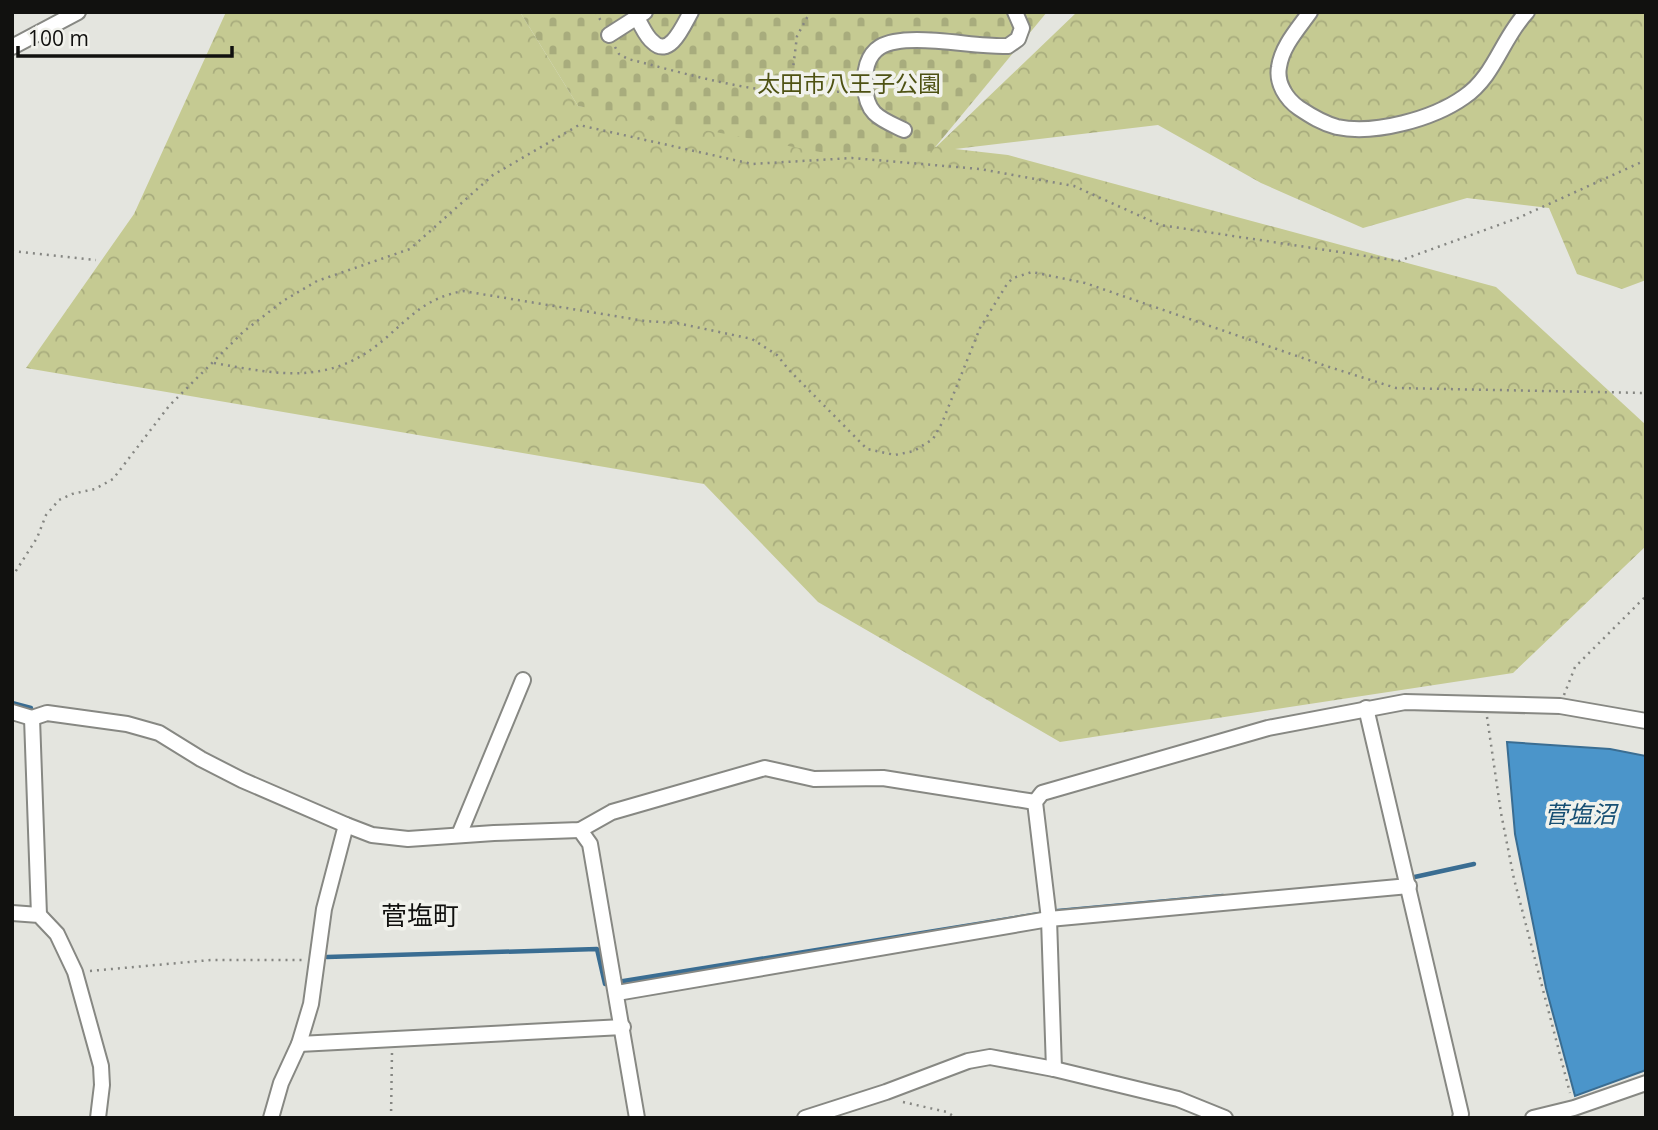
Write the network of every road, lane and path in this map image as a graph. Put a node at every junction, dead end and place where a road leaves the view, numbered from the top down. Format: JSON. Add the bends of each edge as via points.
{"nodes":[{"id":1,"x":78,"y":12,"type":"edge"},
{"id":2,"x":691,"y":12,"type":"edge"},
{"id":3,"x":810,"y":12,"type":"edge"},
{"id":4,"x":1015,"y":12,"type":"edge"},
{"id":5,"x":1310,"y":12,"type":"edge"},
{"id":6,"x":1527,"y":12,"type":"edge"},
{"id":7,"x":641,"y":15,"type":"edge"},
{"id":8,"x":609,"y":35,"type":"joint"},
{"id":9,"x":12,"y":47,"type":"edge"},
{"id":10,"x":844,"y":91,"type":"dead end"},
{"id":11,"x":790,"y":93,"type":"junction"},
{"id":12,"x":904,"y":130,"type":"dead end"},
{"id":13,"x":1646,"y":160,"type":"edge"},
{"id":14,"x":12,"y":251,"type":"edge"},
{"id":15,"x":96,"y":260,"type":"dead end"},
{"id":16,"x":214,"y":363,"type":"junction"},
{"id":17,"x":1646,"y":393,"type":"edge"},
{"id":18,"x":12,"y":577,"type":"edge"},
{"id":19,"x":1646,"y":596,"type":"edge"},
{"id":20,"x":523,"y":680,"type":"dead end"},
{"id":21,"x":1485,"y":704,"type":"junction"},
{"id":22,"x":1560,"y":706,"type":"junction"},
{"id":23,"x":1366,"y":708,"type":"junction"},
{"id":24,"x":12,"y":712,"type":"edge"},
{"id":25,"x":32,"y":718,"type":"junction"},
{"id":26,"x":1646,"y":721,"type":"edge"},
{"id":27,"x":1035,"y":802,"type":"junction"},
{"id":28,"x":346,"y":825,"type":"junction"},
{"id":29,"x":580,"y":831,"type":"junction"},
{"id":30,"x":459,"y":835,"type":"junction"},
{"id":31,"x":1409,"y":886,"type":"junction"},
{"id":32,"x":12,"y":913,"type":"edge"},
{"id":33,"x":39,"y":915,"type":"junction"},
{"id":34,"x":1049,"y":919,"type":"junction"},
{"id":35,"x":317,"y":960,"type":"junction"},
{"id":36,"x":75,"y":972,"type":"junction"},
{"id":37,"x":617,"y":993,"type":"junction"},
{"id":38,"x":623,"y":1027,"type":"junction"},
{"id":39,"x":392,"y":1040,"type":"junction"},
{"id":40,"x":299,"y":1044,"type":"junction"},
{"id":41,"x":1054,"y":1069,"type":"junction"},
{"id":42,"x":1646,"y":1083,"type":"edge"},
{"id":43,"x":886,"y":1092,"type":"junction"},
{"id":44,"x":1574,"y":1108,"type":"junction"},
{"id":45,"x":98,"y":1118,"type":"edge"},
{"id":46,"x":271,"y":1118,"type":"edge"},
{"id":47,"x":391,"y":1118,"type":"edge"},
{"id":48,"x":638,"y":1118,"type":"edge"},
{"id":49,"x":805,"y":1118,"type":"edge"},
{"id":50,"x":956,"y":1118,"type":"edge"},
{"id":51,"x":1225,"y":1118,"type":"edge"},
{"id":52,"x":1460,"y":1118,"type":"edge"},
{"id":53,"x":1533,"y":1118,"type":"edge"}],
"edges":[{"from":1,"to":9,"type":"street"},
{"from":2,"to":7,"type":"street","via":[[676,38],[661,47],[653,43]]},
{"from":3,"to":11,"type":"path","via":[[797,36]]},
{"from":4,"to":12,"type":"street","via":[[1022,28],[1008,47],[910,41],[877,48],[867,62],[866,97],[879,119]]},
{"from":5,"to":6,"type":"street","via":[[1288,42],[1279,79],[1298,107],[1324,123],[1349,129],[1417,120],[1464,97],[1480,85]]},
{"from":7,"to":8,"type":"street"},
{"from":8,"to":11,"type":"path","via":[[619,54],[628,59]]},
{"from":10,"to":11,"type":"path"},
{"from":13,"to":16,"type":"path","via":[[1518,218],[1399,261],[1160,225],[1074,186],[980,169],[852,158],[752,164],[579,125],[493,175],[410,248],[317,281],[283,301],[243,332]]},
{"from":14,"to":15,"type":"path"},
{"from":16,"to":17,"type":"path","via":[[302,374],[337,368],[368,352],[431,300],[463,290],[677,323],[752,340],[777,355],[867,449],[905,454],[933,439],[980,328],[999,295],[1013,278],[1032,272],[1111,291],[1396,388]]},
{"from":16,"to":18,"type":"path","via":[[169,407],[113,479],[59,500]]},
{"from":19,"to":22,"type":"path","via":[[1575,667]]},
{"from":20,"to":30,"type":"street"},
{"from":21,"to":22,"type":"street"},
{"from":21,"to":23,"type":"street","via":[[1405,702]]},
{"from":21,"to":44,"type":"path","via":[[1514,879]]},
{"from":22,"to":26,"type":"street"},
{"from":23,"to":27,"type":"street","via":[[1268,728],[1042,793]]},
{"from":23,"to":31,"type":"street"},
{"from":24,"to":25,"type":"street"},
{"from":25,"to":28,"type":"street","via":[[47,713],[159,733],[242,780]]},
{"from":25,"to":33,"type":"street"},
{"from":27,"to":29,"type":"street","via":[[883,778],[814,779],[765,768],[612,812]]},
{"from":27,"to":34,"type":"street"},
{"from":28,"to":30,"type":"street","via":[[372,835],[408,839]]},
{"from":28,"to":35,"type":"street","via":[[324,909]]},
{"from":29,"to":30,"type":"street"},
{"from":29,"to":37,"type":"street","via":[[590,844]]},
{"from":31,"to":34,"type":"street"},
{"from":31,"to":52,"type":"street"},
{"from":32,"to":33,"type":"street"},
{"from":33,"to":36,"type":"street","via":[[57,934]]},
{"from":34,"to":37,"type":"street"},
{"from":34,"to":41,"type":"street"},
{"from":35,"to":36,"type":"path","via":[[211,960]]},
{"from":35,"to":40,"type":"street"},
{"from":36,"to":45,"type":"street","via":[[101,1066]]},
{"from":37,"to":38,"type":"street"},
{"from":38,"to":39,"type":"street"},
{"from":38,"to":48,"type":"street"},
{"from":39,"to":40,"type":"street"},
{"from":39,"to":47,"type":"path"},
{"from":40,"to":46,"type":"street"},
{"from":41,"to":43,"type":"street","via":[[990,1057]]},
{"from":41,"to":51,"type":"street","via":[[1178,1099]]},
{"from":42,"to":44,"type":"street"},
{"from":43,"to":49,"type":"street"},
{"from":43,"to":50,"type":"path","via":[[893,1100]]},
{"from":44,"to":53,"type":"street"}]}
